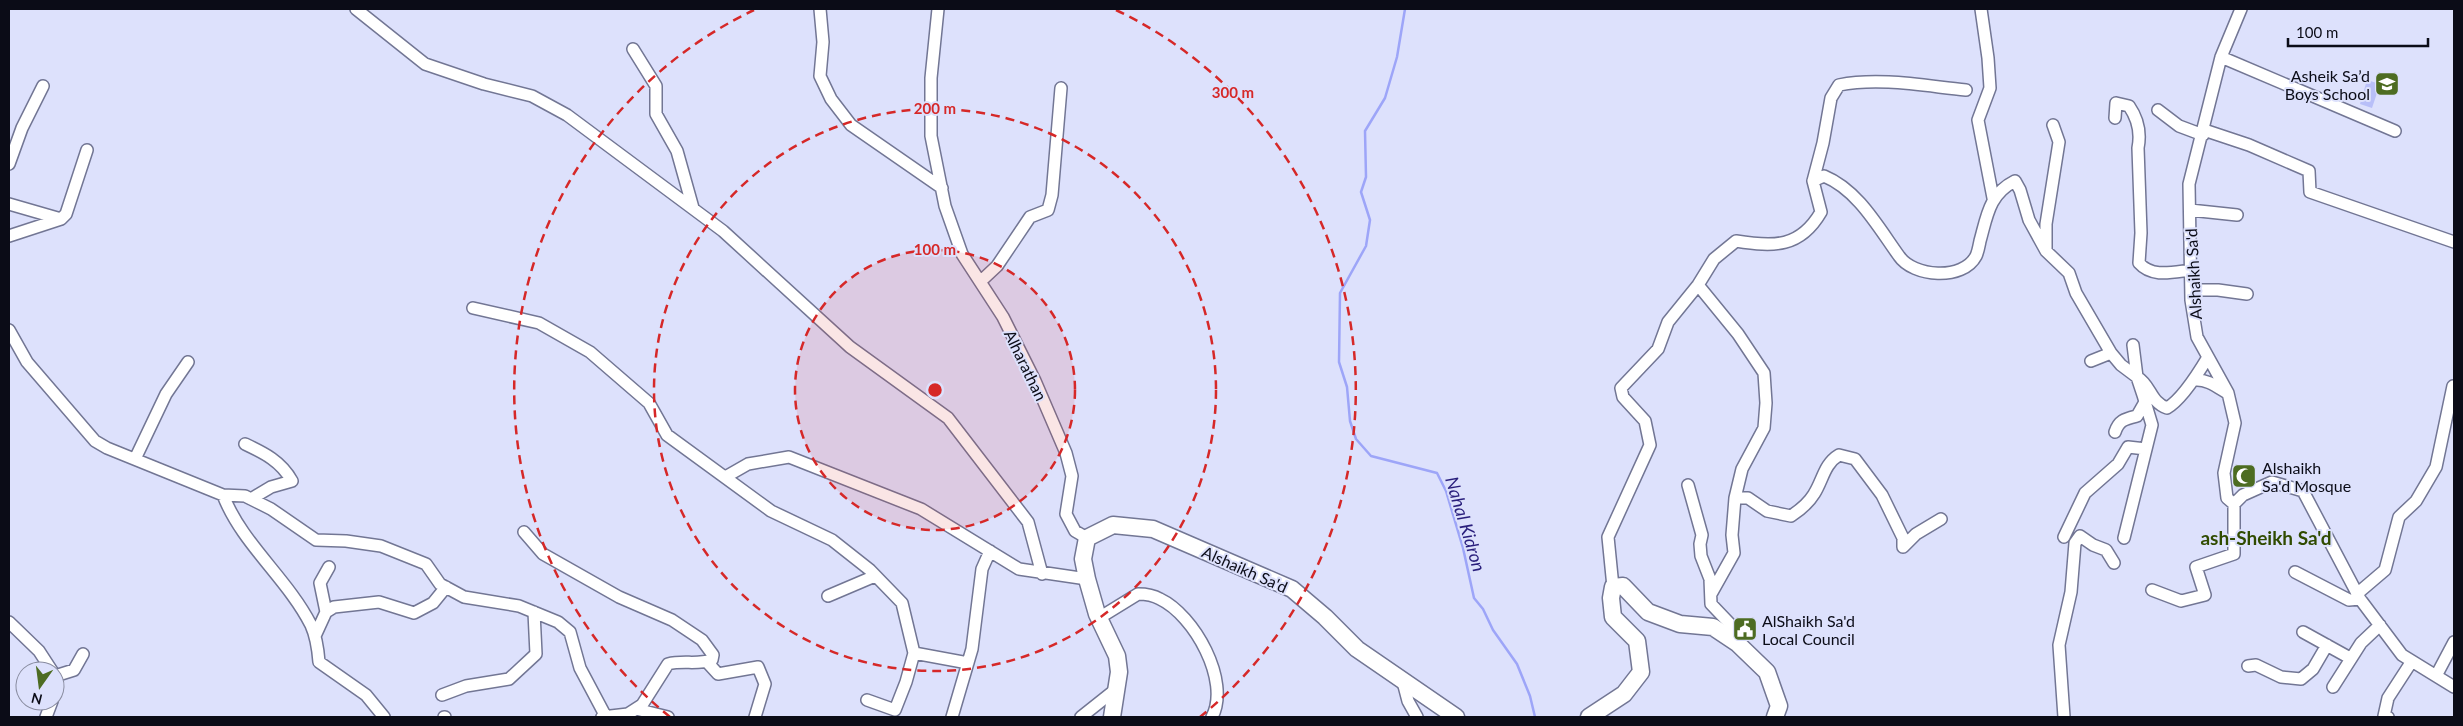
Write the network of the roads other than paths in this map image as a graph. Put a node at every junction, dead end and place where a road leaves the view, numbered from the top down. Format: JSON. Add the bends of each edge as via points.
{"nodes":[{"id":1,"x":356,"y":9,"type":"edge"},
{"id":2,"x":820,"y":9,"type":"edge"},
{"id":3,"x":938,"y":9,"type":"edge"},
{"id":4,"x":1981,"y":9,"type":"edge"},
{"id":5,"x":2241,"y":9,"type":"edge"},
{"id":6,"x":633,"y":49,"type":"dead end"},
{"id":7,"x":2221,"y":57,"type":"junction"},
{"id":8,"x":43,"y":86,"type":"dead end"},
{"id":9,"x":1061,"y":88,"type":"dead end"},
{"id":10,"x":1966,"y":90,"type":"dead end"},
{"id":11,"x":2158,"y":110,"type":"dead end"},
{"id":12,"x":2115,"y":118,"type":"dead end"},
{"id":13,"x":2053,"y":126,"type":"dead end"},
{"id":14,"x":2395,"y":131,"type":"dead end"},
{"id":15,"x":2204,"y":132,"type":"junction"},
{"id":16,"x":87,"y":150,"type":"dead end"},
{"id":17,"x":9,"y":164,"type":"edge"},
{"id":18,"x":1814,"y":180,"type":"junction"},
{"id":19,"x":942,"y":188,"type":"junction"},
{"id":20,"x":1993,"y":198,"type":"junction"},
{"id":21,"x":9,"y":204,"type":"edge"},
{"id":22,"x":693,"y":208,"type":"junction"},
{"id":23,"x":2190,"y":210,"type":"junction"},
{"id":24,"x":2237,"y":215,"type":"dead end"},
{"id":25,"x":60,"y":219,"type":"junction"},
{"id":26,"x":9,"y":236,"type":"edge"},
{"id":27,"x":2454,"y":242,"type":"edge"},
{"id":28,"x":2046,"y":251,"type":"junction"},
{"id":29,"x":2191,"y":270,"type":"junction"},
{"id":30,"x":981,"y":281,"type":"junction"},
{"id":31,"x":1698,"y":285,"type":"junction"},
{"id":32,"x":2191,"y":290,"type":"junction"},
{"id":33,"x":2247,"y":294,"type":"dead end"},
{"id":34,"x":473,"y":308,"type":"dead end"},
{"id":35,"x":9,"y":330,"type":"edge"},
{"id":36,"x":2133,"y":345,"type":"dead end"},
{"id":37,"x":2111,"y":353,"type":"junction"},
{"id":38,"x":2208,"y":357,"type":"junction"},
{"id":39,"x":2091,"y":361,"type":"dead end"},
{"id":40,"x":188,"y":362,"type":"dead end"},
{"id":41,"x":2137,"y":377,"type":"junction"},
{"id":42,"x":2195,"y":380,"type":"junction"},
{"id":43,"x":2453,"y":386,"type":"edge"},
{"id":44,"x":2228,"y":393,"type":"junction"},
{"id":45,"x":2145,"y":402,"type":"junction"},
{"id":46,"x":2115,"y":432,"type":"dead end"},
{"id":47,"x":245,"y":444,"type":"dead end"},
{"id":48,"x":2146,"y":449,"type":"junction"},
{"id":49,"x":136,"y":459,"type":"junction"},
{"id":50,"x":727,"y":476,"type":"junction"},
{"id":51,"x":1688,"y":485,"type":"dead end"},
{"id":52,"x":223,"y":495,"type":"junction"},
{"id":53,"x":1735,"y":498,"type":"junction"},
{"id":54,"x":251,"y":499,"type":"junction"},
{"id":55,"x":2234,"y":504,"type":"junction"},
{"id":56,"x":1941,"y":519,"type":"dead end"},
{"id":57,"x":524,"y":532,"type":"dead end"},
{"id":58,"x":2064,"y":537,"type":"dead end"},
{"id":59,"x":1087,"y":538,"type":"junction"},
{"id":60,"x":2124,"y":538,"type":"dead end"},
{"id":61,"x":990,"y":551,"type":"junction"},
{"id":62,"x":2114,"y":563,"type":"dead end"},
{"id":63,"x":329,"y":567,"type":"dead end"},
{"id":64,"x":2295,"y":572,"type":"dead end"},
{"id":65,"x":1042,"y":574,"type":"junction"},
{"id":66,"x":875,"y":576,"type":"junction"},
{"id":67,"x":1087,"y":579,"type":"junction"},
{"id":68,"x":446,"y":587,"type":"junction"},
{"id":69,"x":1613,"y":587,"type":"junction"},
{"id":70,"x":2152,"y":590,"type":"dead end"},
{"id":71,"x":1711,"y":594,"type":"junction"},
{"id":72,"x":828,"y":596,"type":"dead end"},
{"id":73,"x":2359,"y":596,"type":"junction"},
{"id":74,"x":326,"y":612,"type":"junction"},
{"id":75,"x":534,"y":612,"type":"junction"},
{"id":76,"x":1098,"y":618,"type":"junction"},
{"id":77,"x":9,"y":622,"type":"edge"},
{"id":78,"x":2380,"y":625,"type":"junction"},
{"id":79,"x":2302,"y":632,"type":"dead end"},
{"id":80,"x":314,"y":636,"type":"junction"},
{"id":81,"x":2454,"y":642,"type":"edge"},
{"id":82,"x":1737,"y":643,"type":"junction"},
{"id":83,"x":2327,"y":645,"type":"junction"},
{"id":84,"x":83,"y":654,"type":"dead end"},
{"id":85,"x":914,"y":654,"type":"junction"},
{"id":86,"x":2350,"y":658,"type":"junction"},
{"id":87,"x":46,"y":661,"type":"edge"},
{"id":88,"x":2412,"y":661,"type":"junction"},
{"id":89,"x":707,"y":662,"type":"junction"},
{"id":90,"x":968,"y":663,"type":"junction"},
{"id":91,"x":2248,"y":666,"type":"dead end"},
{"id":92,"x":65,"y":673,"type":"edge"},
{"id":93,"x":2436,"y":676,"type":"junction"},
{"id":94,"x":1402,"y":678,"type":"junction"},
{"id":95,"x":2333,"y":687,"type":"dead end"},
{"id":96,"x":2454,"y":687,"type":"edge"},
{"id":97,"x":1115,"y":690,"type":"junction"},
{"id":98,"x":442,"y":695,"type":"dead end"},
{"id":99,"x":867,"y":700,"type":"dead end"},
{"id":100,"x":636,"y":709,"type":"junction"},
{"id":101,"x":603,"y":716,"type":"edge"},
{"id":102,"x":384,"y":717,"type":"edge"},
{"id":103,"x":668,"y":717,"type":"edge"},
{"id":104,"x":755,"y":717,"type":"edge"},
{"id":105,"x":952,"y":717,"type":"edge"},
{"id":106,"x":1081,"y":717,"type":"edge"},
{"id":107,"x":1112,"y":717,"type":"edge"},
{"id":108,"x":1212,"y":717,"type":"edge"},
{"id":109,"x":1417,"y":717,"type":"edge"},
{"id":110,"x":1456,"y":717,"type":"edge"},
{"id":111,"x":1589,"y":717,"type":"edge"},
{"id":112,"x":1775,"y":717,"type":"edge"},
{"id":113,"x":2064,"y":717,"type":"edge"},
{"id":114,"x":2388,"y":717,"type":"edge"}],
"edges":[{"from":1,"to":22,"type":"street","via":[[425,64],[532,96],[567,115]]},
{"from":2,"to":19,"type":"street","via":[[823,42],[820,76],[831,99],[851,124]]},
{"from":3,"to":19,"type":"street","name":"Alharathan","via":[[931,78],[931,136]]},
{"from":4,"to":20,"type":"street","via":[[1990,88],[1978,120]]},
{"from":5,"to":7,"type":"street","name":"Alshaikh Sa'd"},
{"from":6,"to":22,"type":"street","via":[[656,86],[656,114],[677,151]]},
{"from":7,"to":14,"type":"street"},
{"from":7,"to":15,"type":"street","name":"Alshaikh Sa'd"},
{"from":8,"to":17,"type":"street"},
{"from":9,"to":30,"type":"street","via":[[1048,210],[1030,217],[997,266]]},
{"from":10,"to":18,"type":"street","via":[[1895,83],[1839,85],[1831,98]]},
{"from":11,"to":15,"type":"street","via":[[2179,126]]},
{"from":12,"to":29,"type":"street","via":[[2116,103],[2129,106],[2141,135],[2138,148],[2140,263],[2146,271]]},
{"from":13,"to":28,"type":"street","via":[[2059,142],[2046,224]]},
{"from":15,"to":23,"type":"street","name":"Alshaikh Sa'd","via":[[2189,184]]},
{"from":15,"to":27,"type":"street","via":[[2249,145],[2309,170],[2310,192]]},
{"from":16,"to":25,"type":"street","via":[[66,214]]},
{"from":18,"to":20,"type":"street","via":[[1824,176],[1834,180],[1860,203],[1907,266],[1931,274],[1967,266],[1976,257]]},
{"from":18,"to":31,"type":"street","via":[[1820,212],[1811,228],[1792,242],[1756,244],[1736,241],[1714,259]]},
{"from":19,"to":30,"type":"street","name":"Alharathan","via":[[962,254]]},
{"from":20,"to":28,"type":"street","via":[[2015,181],[2029,220]]},
{"from":21,"to":25,"type":"street"},
{"from":22,"to":65,"type":"street","via":[[723,231],[850,347],[948,418],[1028,522]]},
{"from":23,"to":24,"type":"street"},
{"from":23,"to":29,"type":"street","name":"Alshaikh Sa'd"},
{"from":25,"to":26,"type":"street"},
{"from":28,"to":37,"type":"street","via":[[2069,273],[2076,293]]},
{"from":29,"to":32,"type":"street","name":"Alshaikh Sa'd"},
{"from":30,"to":59,"type":"street","name":"Alharathan","via":[[1035,381],[1066,453],[1072,476],[1066,514],[1075,531]]},
{"from":31,"to":53,"type":"street","via":[[1738,334],[1764,373],[1764,428],[1742,469]]},
{"from":31,"to":69,"type":"street","via":[[1668,322],[1658,349],[1621,388],[1623,397],[1645,421],[1650,445],[1608,537]]},
{"from":32,"to":33,"type":"street"},
{"from":32,"to":38,"type":"street","name":"Alshaikh Sa'd","via":[[2197,337]]},
{"from":34,"to":50,"type":"street","via":[[539,322],[590,352],[649,403],[667,435]]},
{"from":35,"to":49,"type":"street","via":[[27,362],[95,441]]},
{"from":36,"to":41,"type":"street"},
{"from":37,"to":39,"type":"street"},
{"from":37,"to":41,"type":"street"},
{"from":38,"to":42,"type":"street"},
{"from":38,"to":44,"type":"street","name":"Alshaikh Sa'd"},
{"from":40,"to":49,"type":"street","via":[[166,394]]},
{"from":41,"to":42,"type":"street","via":[[2144,381],[2154,401],[2167,408]]},
{"from":41,"to":45,"type":"street"},
{"from":42,"to":44,"type":"street","via":[[2207,382]]},
{"from":43,"to":73,"type":"street","via":[[2436,467],[2416,501],[2399,517],[2385,570]]},
{"from":44,"to":55,"type":"street","name":"Alshaikh Sa'd","via":[[2235,423],[2224,473],[2227,498]]},
{"from":45,"to":46,"type":"street","via":[[2137,416],[2124,419]]},
{"from":45,"to":48,"type":"street","via":[[2152,425]]},
{"from":47,"to":54,"type":"street","via":[[270,456],[286,470],[292,481],[271,487]]},
{"from":48,"to":58,"type":"street","via":[[2128,447],[2118,464],[2085,493]]},
{"from":48,"to":60,"type":"street"},
{"from":49,"to":52,"type":"street"},
{"from":50,"to":61,"type":"street","via":[[748,464],[789,458],[921,509]]},
{"from":50,"to":66,"type":"street","via":[[771,510],[832,540]]},
{"from":51,"to":71,"type":"street","via":[[1702,535],[1701,556],[1710,579]]},
{"from":52,"to":54,"type":"street"},
{"from":52,"to":80,"type":"street","via":[[232,518],[274,571],[311,625]]},
{"from":53,"to":56,"type":"street","via":[[1748,498],[1767,512],[1792,516],[1806,505],[1830,461],[1839,455],[1855,459],[1882,495],[1903,538],[1903,547],[1916,534]]},
{"from":53,"to":71,"type":"street","via":[[1734,552]]},
{"from":54,"to":68,"type":"street","via":[[272,509],[316,540],[381,546],[426,564],[440,584]]},
{"from":55,"to":70,"type":"street","via":[[2234,554],[2196,567],[2205,595],[2181,601]]},
{"from":55,"to":73,"type":"street","via":[[2244,495],[2272,482],[2303,491]]},
{"from":57,"to":89,"type":"street","via":[[543,554],[619,597],[691,631],[710,648],[712,660]]},
{"from":59,"to":67,"type":"street","via":[[1083,559]]},
{"from":59,"to":94,"type":"street","name":"Alshaikh Sa'd","via":[[1113,525],[1153,529],[1292,589],[1357,649]]},
{"from":61,"to":65,"type":"street","via":[[1019,569]]},
{"from":61,"to":90,"type":"street","via":[[982,569]]},
{"from":62,"to":113,"type":"street","via":[[2106,550],[2080,536],[2075,543],[2071,592],[2059,645]]},
{"from":63,"to":74,"type":"street","via":[[320,584]]},
{"from":64,"to":73,"type":"street","via":[[2349,600]]},
{"from":65,"to":67,"type":"street"},
{"from":66,"to":72,"type":"street"},
{"from":66,"to":85,"type":"street","via":[[902,603]]},
{"from":67,"to":76,"type":"street"},
{"from":68,"to":74,"type":"street","via":[[433,602],[414,613],[379,602],[334,607]]},
{"from":68,"to":75,"type":"street","via":[[464,597],[518,606]]},
{"from":69,"to":82,"type":"street","via":[[1623,586],[1648,612],[1680,624],[1713,627]]},
{"from":69,"to":111,"type":"street","via":[[1610,598],[1613,617],[1637,641],[1641,672],[1624,694]]},
{"from":71,"to":82,"type":"street","via":[[1711,604],[1732,626]]},
{"from":73,"to":78,"type":"street"},
{"from":74,"to":80,"type":"street"},
{"from":75,"to":98,"type":"street","via":[[536,654],[509,679],[466,686]]},
{"from":75,"to":101,"type":"street","via":[[558,622],[570,632],[580,668]]},
{"from":76,"to":97,"type":"street","via":[[1117,656],[1119,672]]},
{"from":76,"to":108,"type":"street","via":[[1138,594],[1162,600],[1184,618],[1210,655],[1218,685]]},
{"from":77,"to":87,"type":"street"},
{"from":78,"to":86,"type":"street","via":[[2360,643]]},
{"from":78,"to":88,"type":"street","via":[[2402,655]]},
{"from":79,"to":83,"type":"street"},
{"from":80,"to":102,"type":"street","via":[[320,662],[366,695]]},
{"from":81,"to":93,"type":"street"},
{"from":82,"to":112,"type":"street","via":[[1767,672],[1779,706]]},
{"from":83,"to":86,"type":"street"},
{"from":83,"to":91,"type":"street","via":[[2313,669],[2301,678],[2280,677],[2256,665]]},
{"from":84,"to":92,"type":"street","via":[[74,670]]},
{"from":85,"to":90,"type":"street"},
{"from":85,"to":99,"type":"street","via":[[895,710]]},
{"from":86,"to":95,"type":"street"},
{"from":88,"to":93,"type":"street"},
{"from":88,"to":114,"type":"street","via":[[2388,698],[2384,716]]},
{"from":89,"to":100,"type":"street","via":[[668,664],[642,705]]},
{"from":89,"to":104,"type":"street","via":[[718,674],[758,667],[765,684]]},
{"from":90,"to":105,"type":"street"},
{"from":93,"to":96,"type":"street"},
{"from":94,"to":109,"type":"street","via":[[1408,701]]},
{"from":94,"to":110,"type":"street","name":"Alshaikh Sa'd"},
{"from":97,"to":106,"type":"street"},
{"from":97,"to":107,"type":"street"},
{"from":100,"to":101,"type":"street","via":[[628,714]]},
{"from":100,"to":103,"type":"street"}]}
